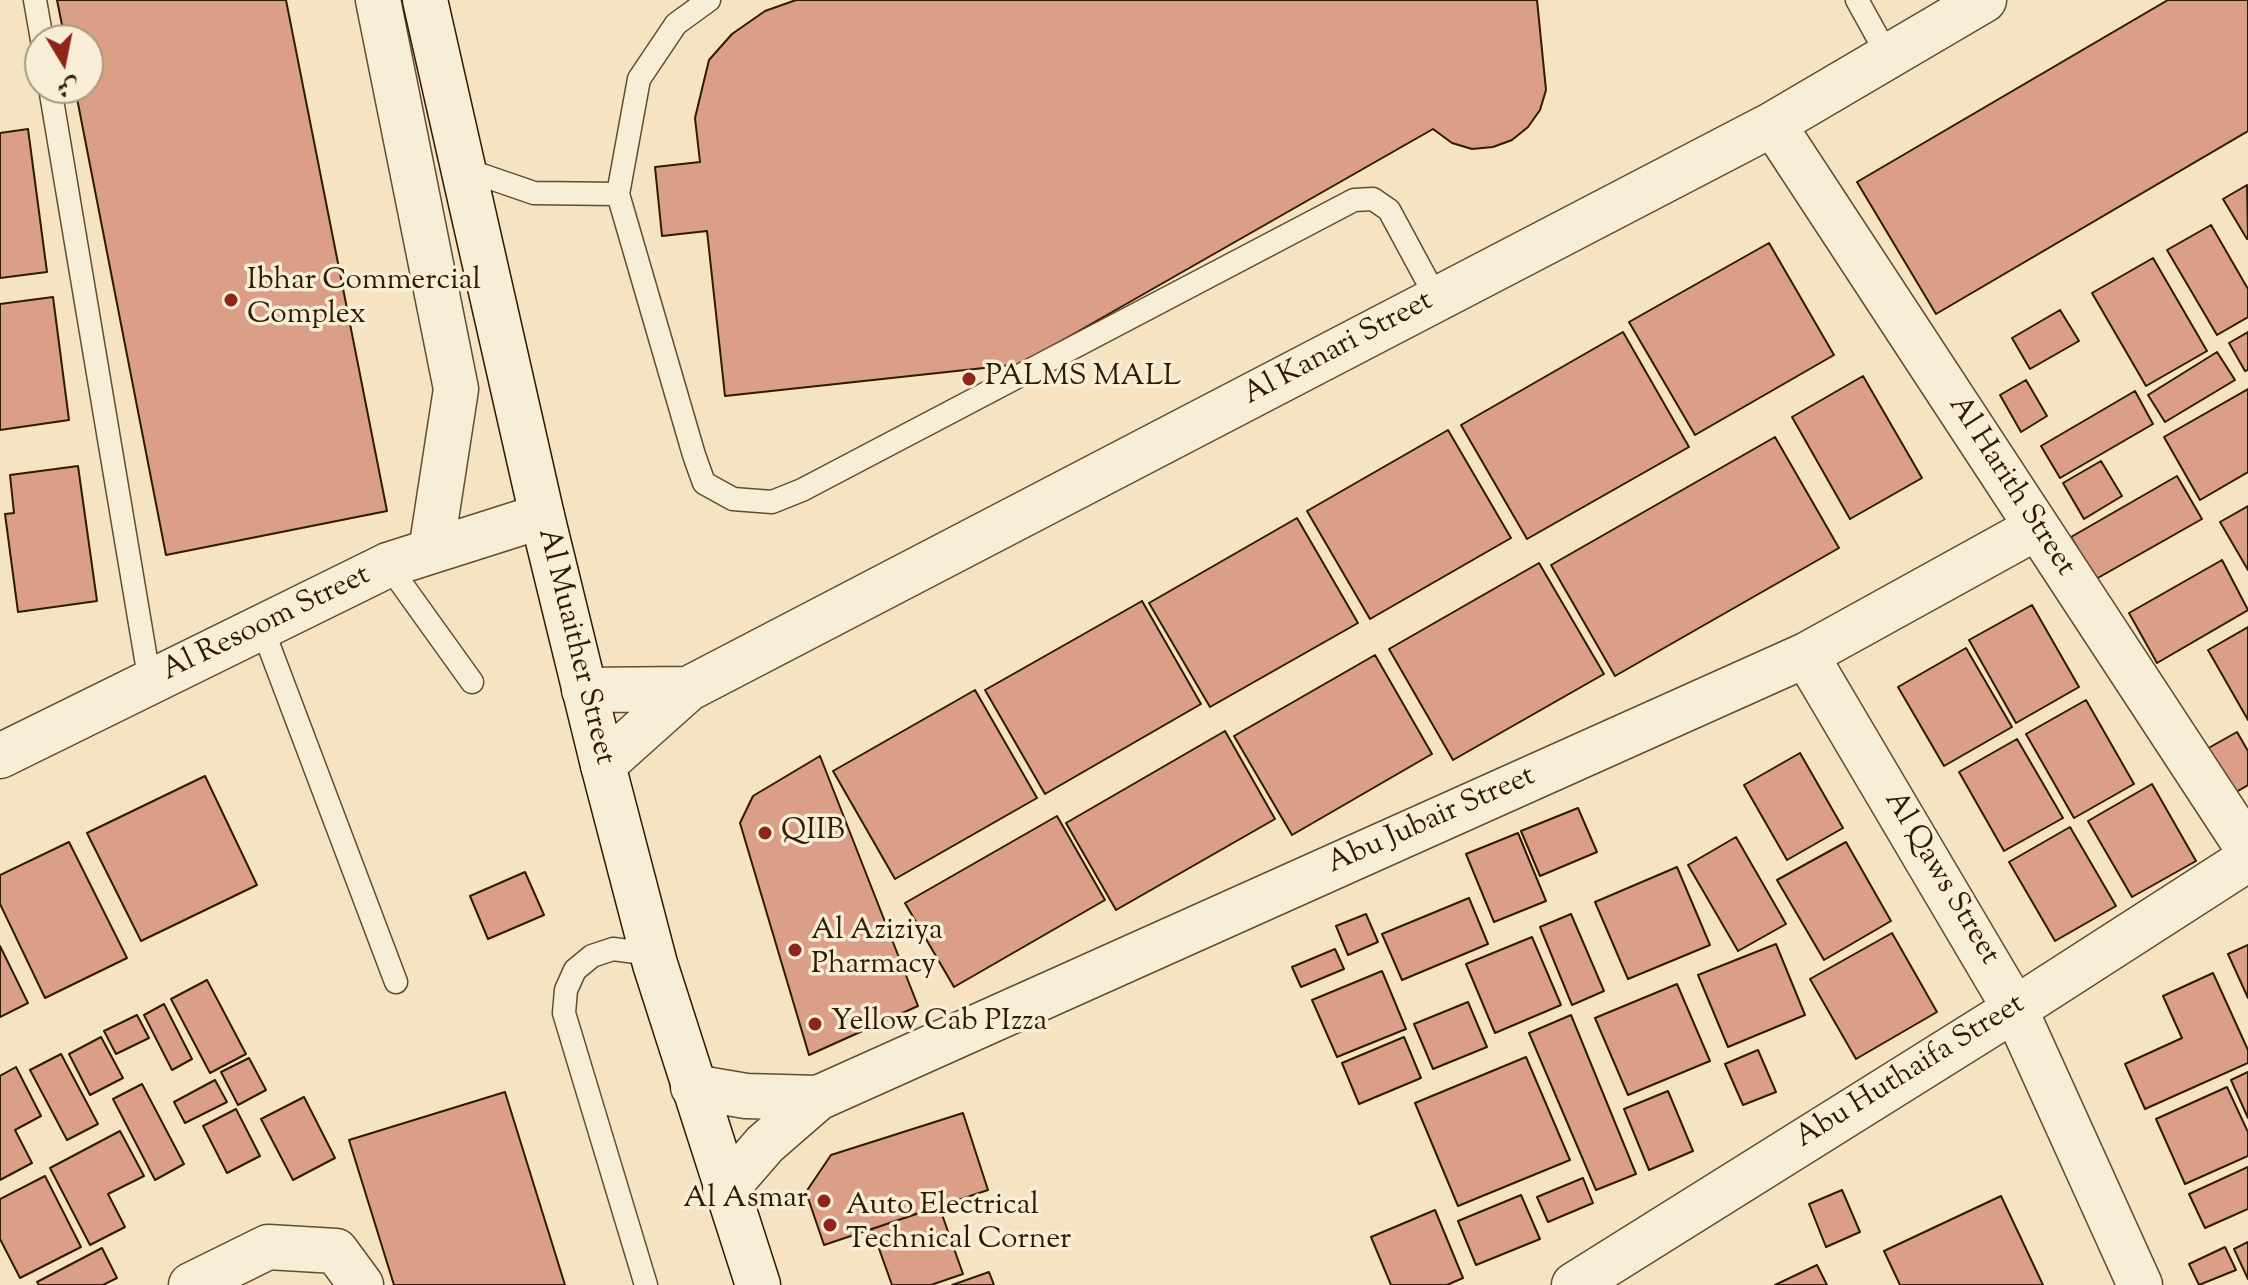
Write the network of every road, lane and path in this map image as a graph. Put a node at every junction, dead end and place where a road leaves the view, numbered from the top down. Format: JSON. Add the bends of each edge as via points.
{"nodes":[{"id":1,"x":35,"y":0,"type":"edge"},
{"id":2,"x":378,"y":0,"type":"edge"},
{"id":3,"x":425,"y":0,"type":"edge"},
{"id":4,"x":446,"y":0,"type":"edge"},
{"id":5,"x":709,"y":0,"type":"edge"},
{"id":6,"x":1857,"y":0,"type":"edge"},
{"id":7,"x":1984,"y":0,"type":"edge"},
{"id":8,"x":39,"y":24,"type":"edge"},
{"id":9,"x":436,"y":44,"type":"junction"},
{"id":10,"x":1888,"y":56,"type":"junction"},
{"id":11,"x":53,"y":104,"type":"edge"},
{"id":12,"x":1773,"y":124,"type":"junction"},
{"id":13,"x":464,"y":169,"type":"junction"},
{"id":14,"x":618,"y":194,"type":"junction"},
{"id":15,"x":1437,"y":299,"type":"junction"},
{"id":16,"x":542,"y":516,"type":"junction"},
{"id":17,"x":2036,"y":528,"type":"junction"},
{"id":18,"x":431,"y":551,"type":"junction"},
{"id":19,"x":388,"y":565,"type":"junction"},
{"id":20,"x":261,"y":625,"type":"junction"},
{"id":21,"x":1806,"y":655,"type":"junction"},
{"id":22,"x":472,"y":682,"type":"dead end"},
{"id":23,"x":150,"y":683,"type":"junction"},
{"id":24,"x":688,"y":689,"type":"junction"},
{"id":25,"x":584,"y":690,"type":"junction"},
{"id":26,"x":0,"y":756,"type":"edge"},
{"id":27,"x":603,"y":765,"type":"junction"},
{"id":28,"x":2248,"y":849,"type":"edge"},
{"id":29,"x":2248,"y":859,"type":"edge"},
{"id":30,"x":655,"y":964,"type":"junction"},
{"id":31,"x":396,"y":982,"type":"dead end"},
{"id":32,"x":2015,"y":1009,"type":"junction"},
{"id":33,"x":693,"y":1087,"type":"junction"},
{"id":34,"x":818,"y":1098,"type":"junction"},
{"id":35,"x":725,"y":1190,"type":"junction"},
{"id":36,"x":191,"y":1285,"type":"edge"},
{"id":37,"x":361,"y":1285,"type":"edge"},
{"id":38,"x":646,"y":1285,"type":"edge"},
{"id":39,"x":758,"y":1285,"type":"edge"},
{"id":40,"x":1574,"y":1285,"type":"edge"},
{"id":41,"x":2140,"y":1285,"type":"edge"}],
"edges":[{"from":1,"to":8,"type":"lane"},
{"from":2,"to":18,"type":"street","via":[[456,389]]},
{"from":3,"to":9,"type":"street","name":"Al Muaither Street"},
{"from":4,"to":9,"type":"street"},
{"from":5,"to":14,"type":"lane","via":[[676,24],[639,79]]},
{"from":6,"to":10,"type":"lane"},
{"from":7,"to":10,"type":"street","name":"Al Kanari Street"},
{"from":9,"to":13,"type":"street","name":"Al Muaither Street"},
{"from":10,"to":12,"type":"street","name":"Al Kanari Street"},
{"from":11,"to":23,"type":"lane"},
{"from":12,"to":15,"type":"street","name":"Al Kanari Street"},
{"from":12,"to":17,"type":"street","name":"Al Harith Street"},
{"from":13,"to":14,"type":"lane","via":[[534,193]]},
{"from":13,"to":16,"type":"street","name":"Al Muaither Street"},
{"from":14,"to":15,"type":"lane","via":[[704,483],[733,499],[772,502],[802,490],[1354,200],[1373,199],[1389,210]]},
{"from":15,"to":24,"type":"street","name":"Al Kanari Street"},
{"from":16,"to":18,"type":"street","name":"Al Resoom Street"},
{"from":16,"to":25,"type":"street","name":"Al Muaither Street"},
{"from":17,"to":21,"type":"street","name":"Abu Jubair Street"},
{"from":17,"to":28,"type":"street","name":"Al Harith Street"},
{"from":18,"to":19,"type":"street","name":"Al Resoom Street"},
{"from":19,"to":20,"type":"street","name":"Al Resoom Street"},
{"from":19,"to":22,"type":"lane"},
{"from":20,"to":23,"type":"street","name":"Al Resoom Street"},
{"from":20,"to":31,"type":"lane"},
{"from":21,"to":32,"type":"street","name":"Al Qaws Street"},
{"from":21,"to":34,"type":"street","name":"Abu Jubair Street"},
{"from":23,"to":26,"type":"street","name":"Al Resoom Street"},
{"from":24,"to":25,"type":"street","name":"Al Kanari Street"},
{"from":24,"to":27,"type":"street","name":"Al Kanari Street"},
{"from":25,"to":27,"type":"street","name":"Al Muaither Street"},
{"from":27,"to":30,"type":"street","name":"Al Muaither Street"},
{"from":29,"to":32,"type":"street","name":"Abu Huthaifa Street"},
{"from":30,"to":33,"type":"street","name":"Al Muaither Street"},
{"from":30,"to":38,"type":"lane","via":[[636,952],[613,949],[592,956],[575,970],[564,1013]]},
{"from":32,"to":40,"type":"street","name":"Abu Huthaifa Street"},
{"from":32,"to":41,"type":"street","name":"Al Qaws Street"},
{"from":33,"to":34,"type":"street","name":"Abu Jubair Street","via":[[746,1096]]},
{"from":33,"to":35,"type":"street","name":"Al Muaither Street"},
{"from":34,"to":35,"type":"street","name":"Abu Jubair Street","via":[[765,1144]]},
{"from":35,"to":39,"type":"street","name":"Al Muaither Street"},
{"from":36,"to":37,"type":"street","via":[[268,1247],[336,1251]]}]}
